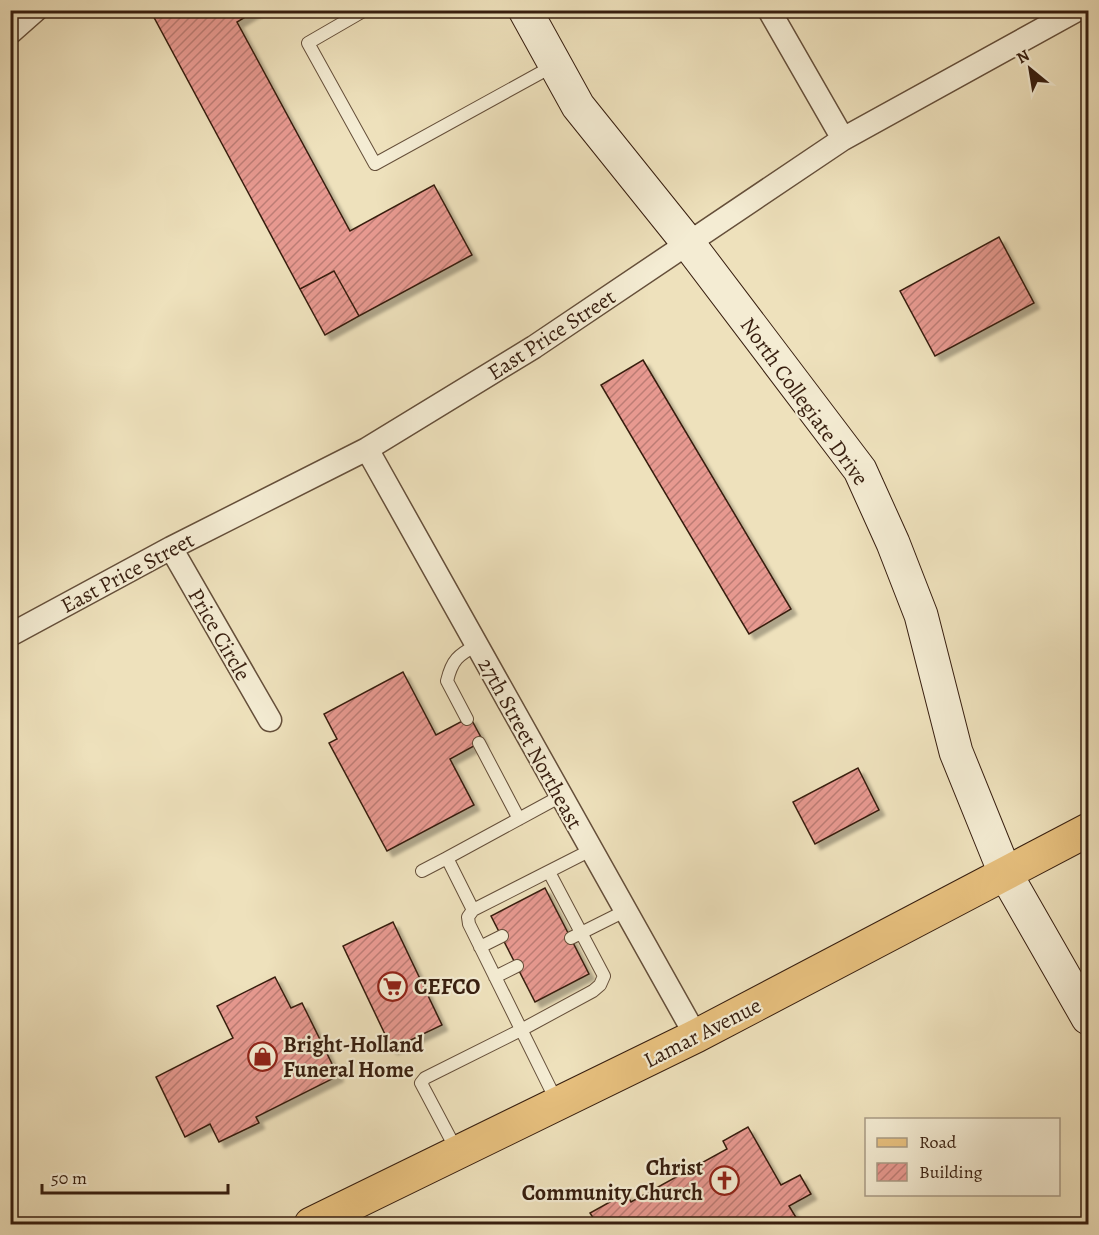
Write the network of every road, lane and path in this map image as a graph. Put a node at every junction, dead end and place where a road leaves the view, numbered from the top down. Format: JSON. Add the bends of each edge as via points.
{"nodes":[{"id":1,"x":36,"y":10,"type":"edge"},
{"id":2,"x":365,"y":10,"type":"edge"},
{"id":3,"x":525,"y":10,"type":"edge"},
{"id":4,"x":769,"y":10,"type":"edge"},
{"id":5,"x":1077,"y":10,"type":"edge"},
{"id":6,"x":10,"y":33,"type":"edge"},
{"id":7,"x":555,"y":65,"type":"junction"},
{"id":8,"x":843,"y":139,"type":"junction"},
{"id":9,"x":688,"y":243,"type":"junction"},
{"id":10,"x":367,"y":449,"type":"junction"},
{"id":11,"x":171,"y":548,"type":"junction"},
{"id":12,"x":10,"y":635,"type":"edge"},
{"id":13,"x":477,"y":645,"type":"junction"},
{"id":14,"x":467,"y":719,"type":"dead end"},
{"id":15,"x":270,"y":720,"type":"dead end"},
{"id":16,"x":479,"y":743,"type":"dead end"},
{"id":17,"x":561,"y":796,"type":"junction"},
{"id":18,"x":519,"y":819,"type":"junction"},
{"id":19,"x":1089,"y":830,"type":"edge"},
{"id":20,"x":591,"y":850,"type":"junction"},
{"id":21,"x":447,"y":858,"type":"junction"},
{"id":22,"x":422,"y":871,"type":"dead end"},
{"id":23,"x":549,"y":872,"type":"junction"},
{"id":24,"x":1005,"y":873,"type":"junction"},
{"id":25,"x":473,"y":910,"type":"junction"},
{"id":26,"x":625,"y":910,"type":"junction"},
{"id":27,"x":502,"y":936,"type":"dead end"},
{"id":28,"x":577,"y":936,"type":"junction"},
{"id":29,"x":480,"y":947,"type":"junction"},
{"id":30,"x":517,"y":966,"type":"dead end"},
{"id":31,"x":495,"y":977,"type":"junction"},
{"id":32,"x":1089,"y":1018,"type":"edge"},
{"id":33,"x":522,"y":1030,"type":"junction"},
{"id":34,"x":696,"y":1036,"type":"junction"},
{"id":35,"x":558,"y":1103,"type":"junction"},
{"id":36,"x":458,"y":1153,"type":"junction"},
{"id":37,"x":311,"y":1224,"type":"edge"}],
"edges":[{"from":1,"to":6,"type":"street"},
{"from":2,"to":7,"type":"lane","via":[[309,43],[375,164]]},
{"from":3,"to":7,"type":"main road","name":"North Collegiate Drive"},
{"from":4,"to":8,"type":"street"},
{"from":5,"to":8,"type":"street","name":"East Price Street"},
{"from":7,"to":9,"type":"main road","name":"North Collegiate Drive","via":[[578,106]]},
{"from":8,"to":9,"type":"street","name":"East Price Street"},
{"from":9,"to":10,"type":"street","name":"East Price Street","via":[[534,347]]},
{"from":9,"to":24,"type":"main road","name":"North Collegiate Drive","via":[[860,470],[921,615],[956,752]]},
{"from":10,"to":11,"type":"street","name":"East Price Street"},
{"from":10,"to":13,"type":"street","name":"27th Street Northeast"},
{"from":11,"to":12,"type":"street","name":"East Price Street"},
{"from":11,"to":15,"type":"street","name":"Price Circle"},
{"from":13,"to":14,"type":"lane","via":[[451,665],[447,681]]},
{"from":13,"to":17,"type":"street","name":"27th Street Northeast"},
{"from":16,"to":18,"type":"lane"},
{"from":17,"to":18,"type":"lane"},
{"from":17,"to":20,"type":"street","name":"27th Street Northeast"},
{"from":18,"to":21,"type":"lane"},
{"from":19,"to":24,"type":"main road","name":"Lamar Avenue"},
{"from":20,"to":23,"type":"lane"},
{"from":20,"to":26,"type":"street","name":"27th Street Northeast"},
{"from":21,"to":22,"type":"lane"},
{"from":21,"to":25,"type":"lane"},
{"from":23,"to":25,"type":"lane"},
{"from":23,"to":28,"type":"lane"},
{"from":24,"to":32,"type":"main road","name":"North Collegiate Drive"},
{"from":24,"to":34,"type":"main road","name":"Lamar Avenue"},
{"from":25,"to":29,"type":"lane","via":[[469,924]]},
{"from":26,"to":28,"type":"lane"},
{"from":26,"to":34,"type":"street","name":"27th Street Northeast"},
{"from":27,"to":29,"type":"lane"},
{"from":28,"to":33,"type":"lane","via":[[604,976],[600,985]]},
{"from":29,"to":31,"type":"lane"},
{"from":30,"to":31,"type":"lane"},
{"from":31,"to":33,"type":"lane"},
{"from":33,"to":35,"type":"lane"},
{"from":33,"to":36,"type":"lane","via":[[421,1083]]},
{"from":34,"to":35,"type":"main road","name":"Lamar Avenue"},
{"from":35,"to":36,"type":"main road","name":"Lamar Avenue"},
{"from":36,"to":37,"type":"main road","name":"Lamar Avenue"}]}
